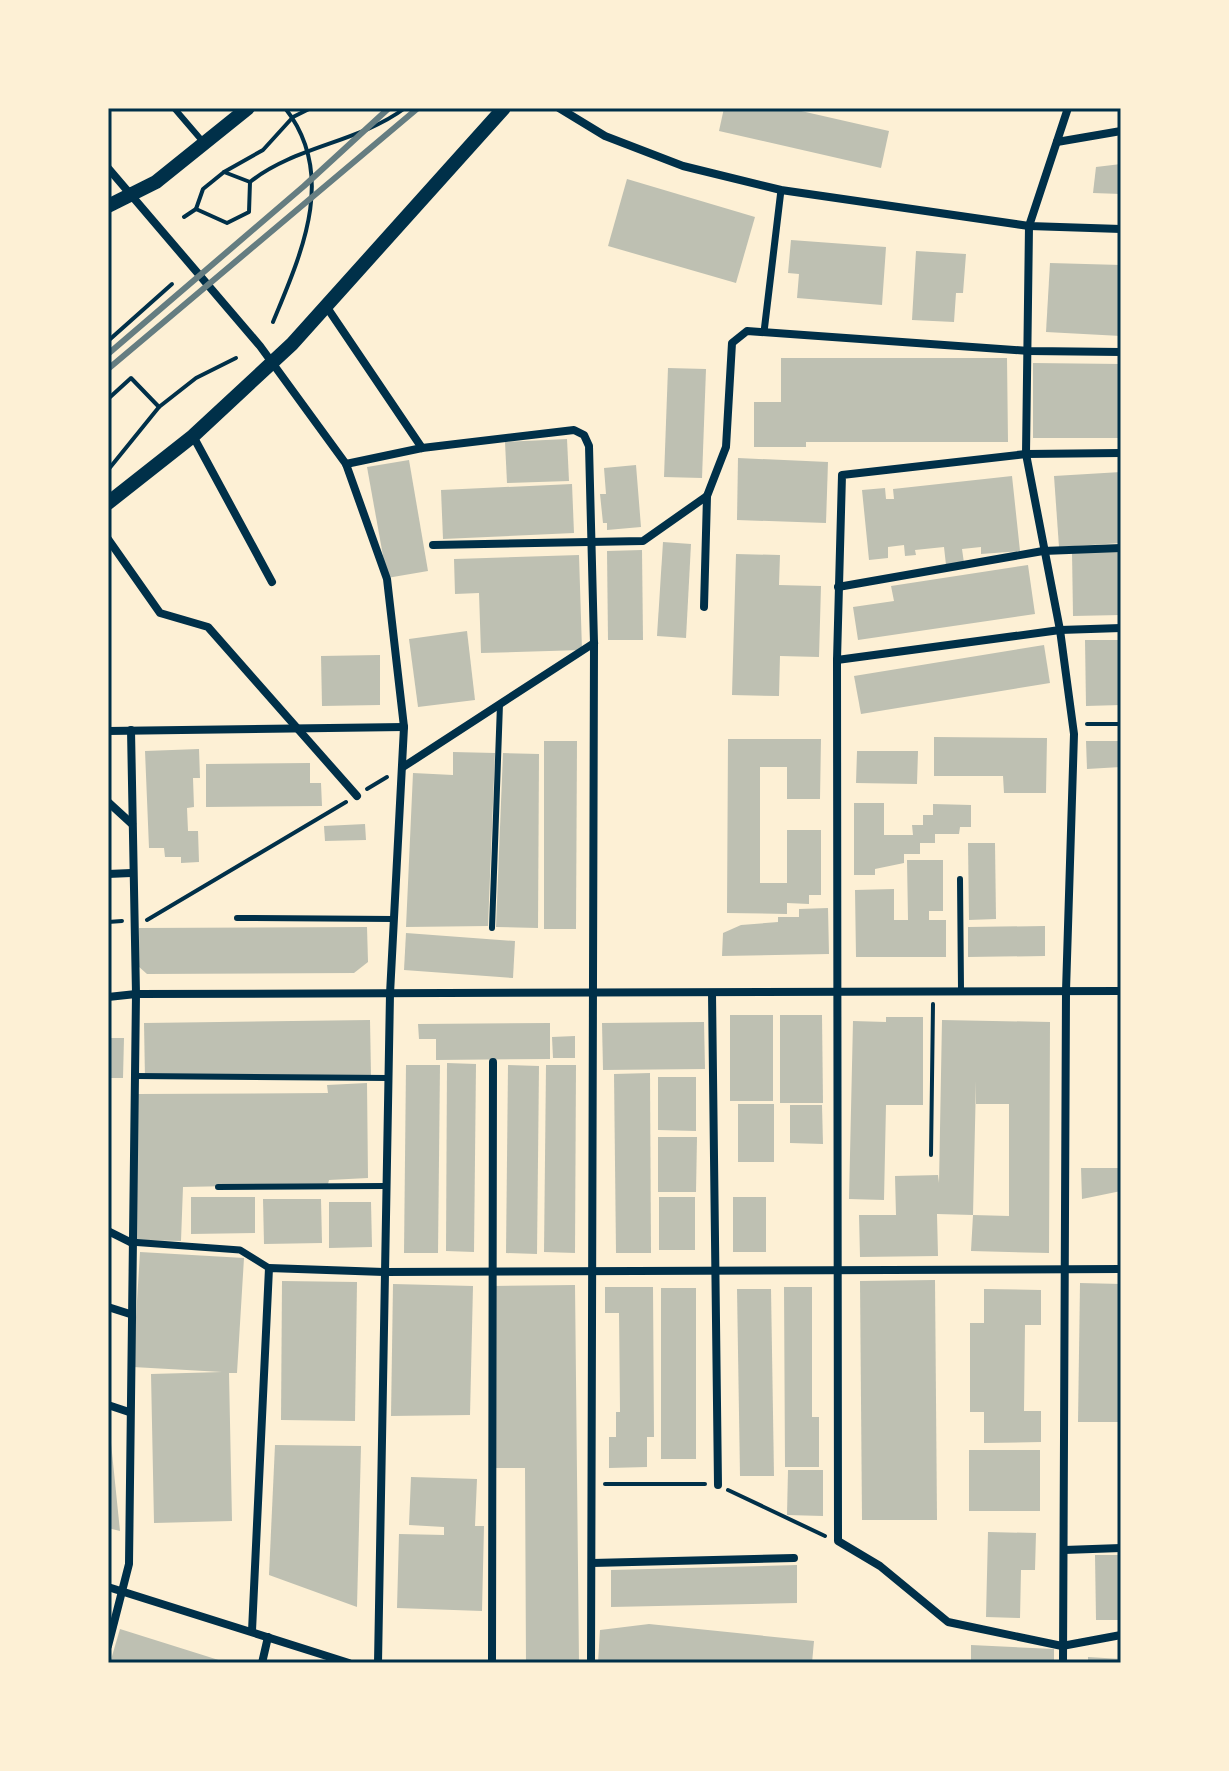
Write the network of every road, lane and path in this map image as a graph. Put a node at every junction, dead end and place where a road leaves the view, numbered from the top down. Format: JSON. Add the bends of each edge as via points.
{"nodes":[{"id":1,"x":174,"y":108,"type":"edge"},
{"id":2,"x":248,"y":108,"type":"edge"},
{"id":3,"x":285,"y":108,"type":"edge"},
{"id":4,"x":311,"y":108,"type":"edge"},
{"id":5,"x":405,"y":108,"type":"edge"},
{"id":6,"x":504,"y":108,"type":"edge"},
{"id":7,"x":559,"y":108,"type":"edge"},
{"id":8,"x":1068,"y":108,"type":"edge"},
{"id":9,"x":293,"y":117,"type":"junction"},
{"id":10,"x":1121,"y":131,"type":"edge"},
{"id":11,"x":1057,"y":142,"type":"junction"},
{"id":12,"x":204,"y":143,"type":"junction"},
{"id":13,"x":307,"y":152,"type":"junction"},
{"id":14,"x":108,"y":168,"type":"edge"},
{"id":15,"x":224,"y":172,"type":"junction"},
{"id":16,"x":250,"y":182,"type":"junction"},
{"id":17,"x":781,"y":190,"type":"junction"},
{"id":18,"x":132,"y":193,"type":"junction"},
{"id":19,"x":108,"y":206,"type":"edge"},
{"id":20,"x":196,"y":209,"type":"junction"},
{"id":21,"x":184,"y":217,"type":"dead end"},
{"id":22,"x":1029,"y":226,"type":"junction"},
{"id":23,"x":1121,"y":229,"type":"edge"},
{"id":24,"x":172,"y":284,"type":"dead end"},
{"id":25,"x":326,"y":306,"type":"junction"},
{"id":26,"x":273,"y":322,"type":"dead end"},
{"id":27,"x":764,"y":332,"type":"junction"},
{"id":28,"x":108,"y":341,"type":"edge"},
{"id":29,"x":1029,"y":351,"type":"junction"},
{"id":30,"x":1121,"y":352,"type":"edge"},
{"id":31,"x":236,"y":358,"type":"dead end"},
{"id":32,"x":272,"y":362,"type":"junction"},
{"id":33,"x":109,"y":394,"type":"edge"},
{"id":34,"x":159,"y":407,"type":"junction"},
{"id":35,"x":193,"y":436,"type":"junction"},
{"id":36,"x":422,"y":448,"type":"junction"},
{"id":37,"x":1121,"y":453,"type":"edge"},
{"id":38,"x":1026,"y":454,"type":"junction"},
{"id":39,"x":346,"y":464,"type":"junction"},
{"id":40,"x":108,"y":470,"type":"edge"},
{"id":41,"x":707,"y":496,"type":"junction"},
{"id":42,"x":108,"y":503,"type":"edge"},
{"id":43,"x":108,"y":539,"type":"edge"},
{"id":44,"x":594,"y":542,"type":"junction"},
{"id":45,"x":433,"y":545,"type":"dead end"},
{"id":46,"x":1121,"y":548,"type":"edge"},
{"id":47,"x":1043,"y":551,"type":"junction"},
{"id":48,"x":272,"y":582,"type":"dead end"},
{"id":49,"x":838,"y":587,"type":"junction"},
{"id":50,"x":704,"y":607,"type":"dead end"},
{"id":51,"x":1121,"y":628,"type":"edge"},
{"id":52,"x":1060,"y":630,"type":"junction"},
{"id":53,"x":594,"y":643,"type":"junction"},
{"id":54,"x":837,"y":660,"type":"junction"},
{"id":55,"x":500,"y":704,"type":"junction"},
{"id":56,"x":1073,"y":723,"type":"junction"},
{"id":57,"x":1121,"y":724,"type":"edge"},
{"id":58,"x":404,"y":727,"type":"junction"},
{"id":59,"x":298,"y":728,"type":"junction"},
{"id":60,"x":131,"y":730,"type":"junction"},
{"id":61,"x":108,"y":731,"type":"edge"},
{"id":62,"x":403,"y":767,"type":"junction"},
{"id":63,"x":357,"y":796,"type":"junction"},
{"id":64,"x":108,"y":802,"type":"edge"},
{"id":65,"x":132,"y":824,"type":"junction"},
{"id":66,"x":131,"y":873,"type":"junction"},
{"id":67,"x":108,"y":874,"type":"edge"},
{"id":68,"x":960,"y":879,"type":"dead end"},
{"id":69,"x":237,"y":918,"type":"dead end"},
{"id":70,"x":394,"y":919,"type":"junction"},
{"id":71,"x":134,"y":928,"type":"junction"},
{"id":72,"x":492,"y":928,"type":"dead end"},
{"id":73,"x":961,"y":989,"type":"junction"},
{"id":74,"x":933,"y":990,"type":"junction"},
{"id":75,"x":1066,"y":991,"type":"junction"},
{"id":76,"x":1121,"y":991,"type":"edge"},
{"id":77,"x":837,"y":992,"type":"junction"},
{"id":78,"x":593,"y":993,"type":"junction"},
{"id":79,"x":712,"y":993,"type":"junction"},
{"id":80,"x":136,"y":994,"type":"junction"},
{"id":81,"x":390,"y":994,"type":"junction"},
{"id":82,"x":108,"y":997,"type":"edge"},
{"id":83,"x":493,"y":1062,"type":"dead end"},
{"id":84,"x":135,"y":1076,"type":"junction"},
{"id":85,"x":389,"y":1078,"type":"junction"},
{"id":86,"x":931,"y":1155,"type":"dead end"},
{"id":87,"x":386,"y":1186,"type":"junction"},
{"id":88,"x":218,"y":1187,"type":"dead end"},
{"id":89,"x":108,"y":1231,"type":"edge"},
{"id":90,"x":130,"y":1242,"type":"junction"},
{"id":91,"x":269,"y":1268,"type":"junction"},
{"id":92,"x":1065,"y":1269,"type":"junction"},
{"id":93,"x":1121,"y":1269,"type":"edge"},
{"id":94,"x":590,"y":1270,"type":"junction"},
{"id":95,"x":716,"y":1270,"type":"junction"},
{"id":96,"x":838,"y":1271,"type":"junction"},
{"id":97,"x":384,"y":1272,"type":"junction"},
{"id":98,"x":490,"y":1272,"type":"junction"},
{"id":99,"x":108,"y":1307,"type":"edge"},
{"id":100,"x":130,"y":1314,"type":"junction"},
{"id":101,"x":108,"y":1405,"type":"edge"},
{"id":102,"x":129,"y":1412,"type":"junction"},
{"id":103,"x":718,"y":1485,"type":"dead end"},
{"id":104,"x":1121,"y":1548,"type":"edge"},
{"id":105,"x":1064,"y":1550,"type":"junction"},
{"id":106,"x":794,"y":1558,"type":"dead end"},
{"id":107,"x":592,"y":1563,"type":"junction"},
{"id":108,"x":108,"y":1587,"type":"edge"},
{"id":109,"x":123,"y":1591,"type":"junction"},
{"id":110,"x":252,"y":1631,"type":"junction"},
{"id":111,"x":1121,"y":1635,"type":"edge"},
{"id":112,"x":268,"y":1637,"type":"junction"},
{"id":113,"x":108,"y":1646,"type":"edge"},
{"id":114,"x":1062,"y":1646,"type":"junction"},
{"id":115,"x":262,"y":1663,"type":"edge"},
{"id":116,"x":349,"y":1663,"type":"edge"},
{"id":117,"x":378,"y":1663,"type":"edge"},
{"id":118,"x":492,"y":1663,"type":"edge"},
{"id":119,"x":591,"y":1663,"type":"edge"},
{"id":120,"x":1063,"y":1663,"type":"edge"}],
"edges":[{"from":1,"to":12,"type":"lane"},
{"from":2,"to":12,"type":"street"},
{"from":3,"to":9,"type":"path"},
{"from":4,"to":9,"type":"path"},
{"from":5,"to":13,"type":"path","via":[[383,125]]},
{"from":6,"to":25,"type":"street"},
{"from":7,"to":17,"type":"street","via":[[605,136],[683,166]]},
{"from":8,"to":11,"type":"street"},
{"from":9,"to":13,"type":"path"},
{"from":9,"to":15,"type":"path","via":[[263,150]]},
{"from":10,"to":11,"type":"street"},
{"from":11,"to":22,"type":"street"},
{"from":12,"to":18,"type":"street","via":[[156,182]]},
{"from":13,"to":16,"type":"path","via":[[271,165]]},
{"from":13,"to":26,"type":"path","via":[[313,192],[310,227]]},
{"from":14,"to":18,"type":"street"},
{"from":15,"to":16,"type":"path"},
{"from":15,"to":20,"type":"path","via":[[203,189]]},
{"from":16,"to":20,"type":"path","via":[[249,212],[227,223]]},
{"from":17,"to":22,"type":"street"},
{"from":17,"to":27,"type":"street"},
{"from":18,"to":19,"type":"street"},
{"from":18,"to":32,"type":"street"},
{"from":20,"to":21,"type":"path"},
{"from":22,"to":23,"type":"street"},
{"from":22,"to":29,"type":"street"},
{"from":24,"to":28,"type":"path"},
{"from":25,"to":32,"type":"street"},
{"from":25,"to":36,"type":"street"},
{"from":27,"to":29,"type":"street"},
{"from":27,"to":41,"type":"street","via":[[747,331],[732,343],[726,447]]},
{"from":29,"to":30,"type":"street"},
{"from":29,"to":38,"type":"street"},
{"from":31,"to":34,"type":"path","via":[[196,378]]},
{"from":32,"to":35,"type":"street"},
{"from":32,"to":39,"type":"street"},
{"from":33,"to":34,"type":"path","via":[[131,378]]},
{"from":34,"to":40,"type":"path"},
{"from":35,"to":42,"type":"street"},
{"from":35,"to":48,"type":"street"},
{"from":36,"to":39,"type":"street"},
{"from":36,"to":44,"type":"street","via":[[574,430],[584,435]]},
{"from":37,"to":38,"type":"street"},
{"from":38,"to":47,"type":"street"},
{"from":38,"to":49,"type":"street","via":[[842,475]]},
{"from":39,"to":58,"type":"street","via":[[387,579]]},
{"from":41,"to":44,"type":"street","via":[[643,541]]},
{"from":41,"to":50,"type":"street"},
{"from":43,"to":59,"type":"street","via":[[160,613],[208,627]]},
{"from":44,"to":45,"type":"street"},
{"from":44,"to":53,"type":"street"},
{"from":46,"to":47,"type":"street"},
{"from":47,"to":49,"type":"street"},
{"from":47,"to":52,"type":"street"},
{"from":49,"to":54,"type":"street"},
{"from":51,"to":52,"type":"street"},
{"from":52,"to":54,"type":"street"},
{"from":52,"to":56,"type":"street"},
{"from":53,"to":55,"type":"street"},
{"from":53,"to":78,"type":"street"},
{"from":54,"to":77,"type":"street"},
{"from":55,"to":62,"type":"street"},
{"from":55,"to":72,"type":"lane"},
{"from":56,"to":57,"type":"path"},
{"from":56,"to":75,"type":"street"},
{"from":58,"to":59,"type":"street"},
{"from":58,"to":62,"type":"street"},
{"from":59,"to":60,"type":"street"},
{"from":59,"to":63,"type":"street"},
{"from":60,"to":61,"type":"street"},
{"from":60,"to":65,"type":"street"},
{"from":62,"to":63,"type":"path"},
{"from":62,"to":70,"type":"street"},
{"from":63,"to":71,"type":"path"},
{"from":64,"to":65,"type":"street"},
{"from":65,"to":66,"type":"street"},
{"from":66,"to":67,"type":"street"},
{"from":66,"to":71,"type":"street"},
{"from":68,"to":73,"type":"lane"},
{"from":69,"to":70,"type":"lane"},
{"from":70,"to":81,"type":"street"},
{"from":71,"to":80,"type":"street"},
{"from":73,"to":74,"type":"street"},
{"from":73,"to":75,"type":"street"},
{"from":74,"to":77,"type":"street"},
{"from":74,"to":86,"type":"path"},
{"from":75,"to":76,"type":"street"},
{"from":75,"to":92,"type":"street"},
{"from":77,"to":79,"type":"street"},
{"from":77,"to":96,"type":"street"},
{"from":78,"to":79,"type":"street"},
{"from":78,"to":81,"type":"street"},
{"from":78,"to":94,"type":"street"},
{"from":79,"to":95,"type":"street"},
{"from":80,"to":81,"type":"street"},
{"from":80,"to":82,"type":"street"},
{"from":80,"to":84,"type":"street"},
{"from":81,"to":85,"type":"street"},
{"from":83,"to":98,"type":"street"},
{"from":84,"to":85,"type":"lane"},
{"from":84,"to":90,"type":"street"},
{"from":85,"to":87,"type":"street"},
{"from":87,"to":88,"type":"lane"},
{"from":87,"to":97,"type":"street"},
{"from":89,"to":90,"type":"street"},
{"from":90,"to":91,"type":"street","via":[[240,1250]]},
{"from":90,"to":100,"type":"street"},
{"from":91,"to":97,"type":"street"},
{"from":91,"to":110,"type":"street"},
{"from":92,"to":93,"type":"street"},
{"from":92,"to":96,"type":"street"},
{"from":92,"to":105,"type":"street"},
{"from":94,"to":95,"type":"street"},
{"from":94,"to":98,"type":"street"},
{"from":94,"to":107,"type":"street"},
{"from":95,"to":96,"type":"street"},
{"from":95,"to":103,"type":"street"},
{"from":96,"to":114,"type":"street","via":[[838,1541],[880,1566],[948,1622]]},
{"from":97,"to":98,"type":"street"},
{"from":97,"to":117,"type":"street"},
{"from":98,"to":118,"type":"street"},
{"from":99,"to":100,"type":"street"},
{"from":100,"to":102,"type":"street"},
{"from":101,"to":102,"type":"street"},
{"from":102,"to":109,"type":"street","via":[[129,1564]]},
{"from":104,"to":105,"type":"street"},
{"from":105,"to":114,"type":"street"},
{"from":106,"to":107,"type":"street"},
{"from":107,"to":119,"type":"street"},
{"from":108,"to":109,"type":"street"},
{"from":109,"to":110,"type":"street"},
{"from":109,"to":113,"type":"street"},
{"from":110,"to":112,"type":"street"},
{"from":111,"to":114,"type":"street"},
{"from":112,"to":115,"type":"street"},
{"from":112,"to":116,"type":"street"},
{"from":114,"to":120,"type":"street"}]}
